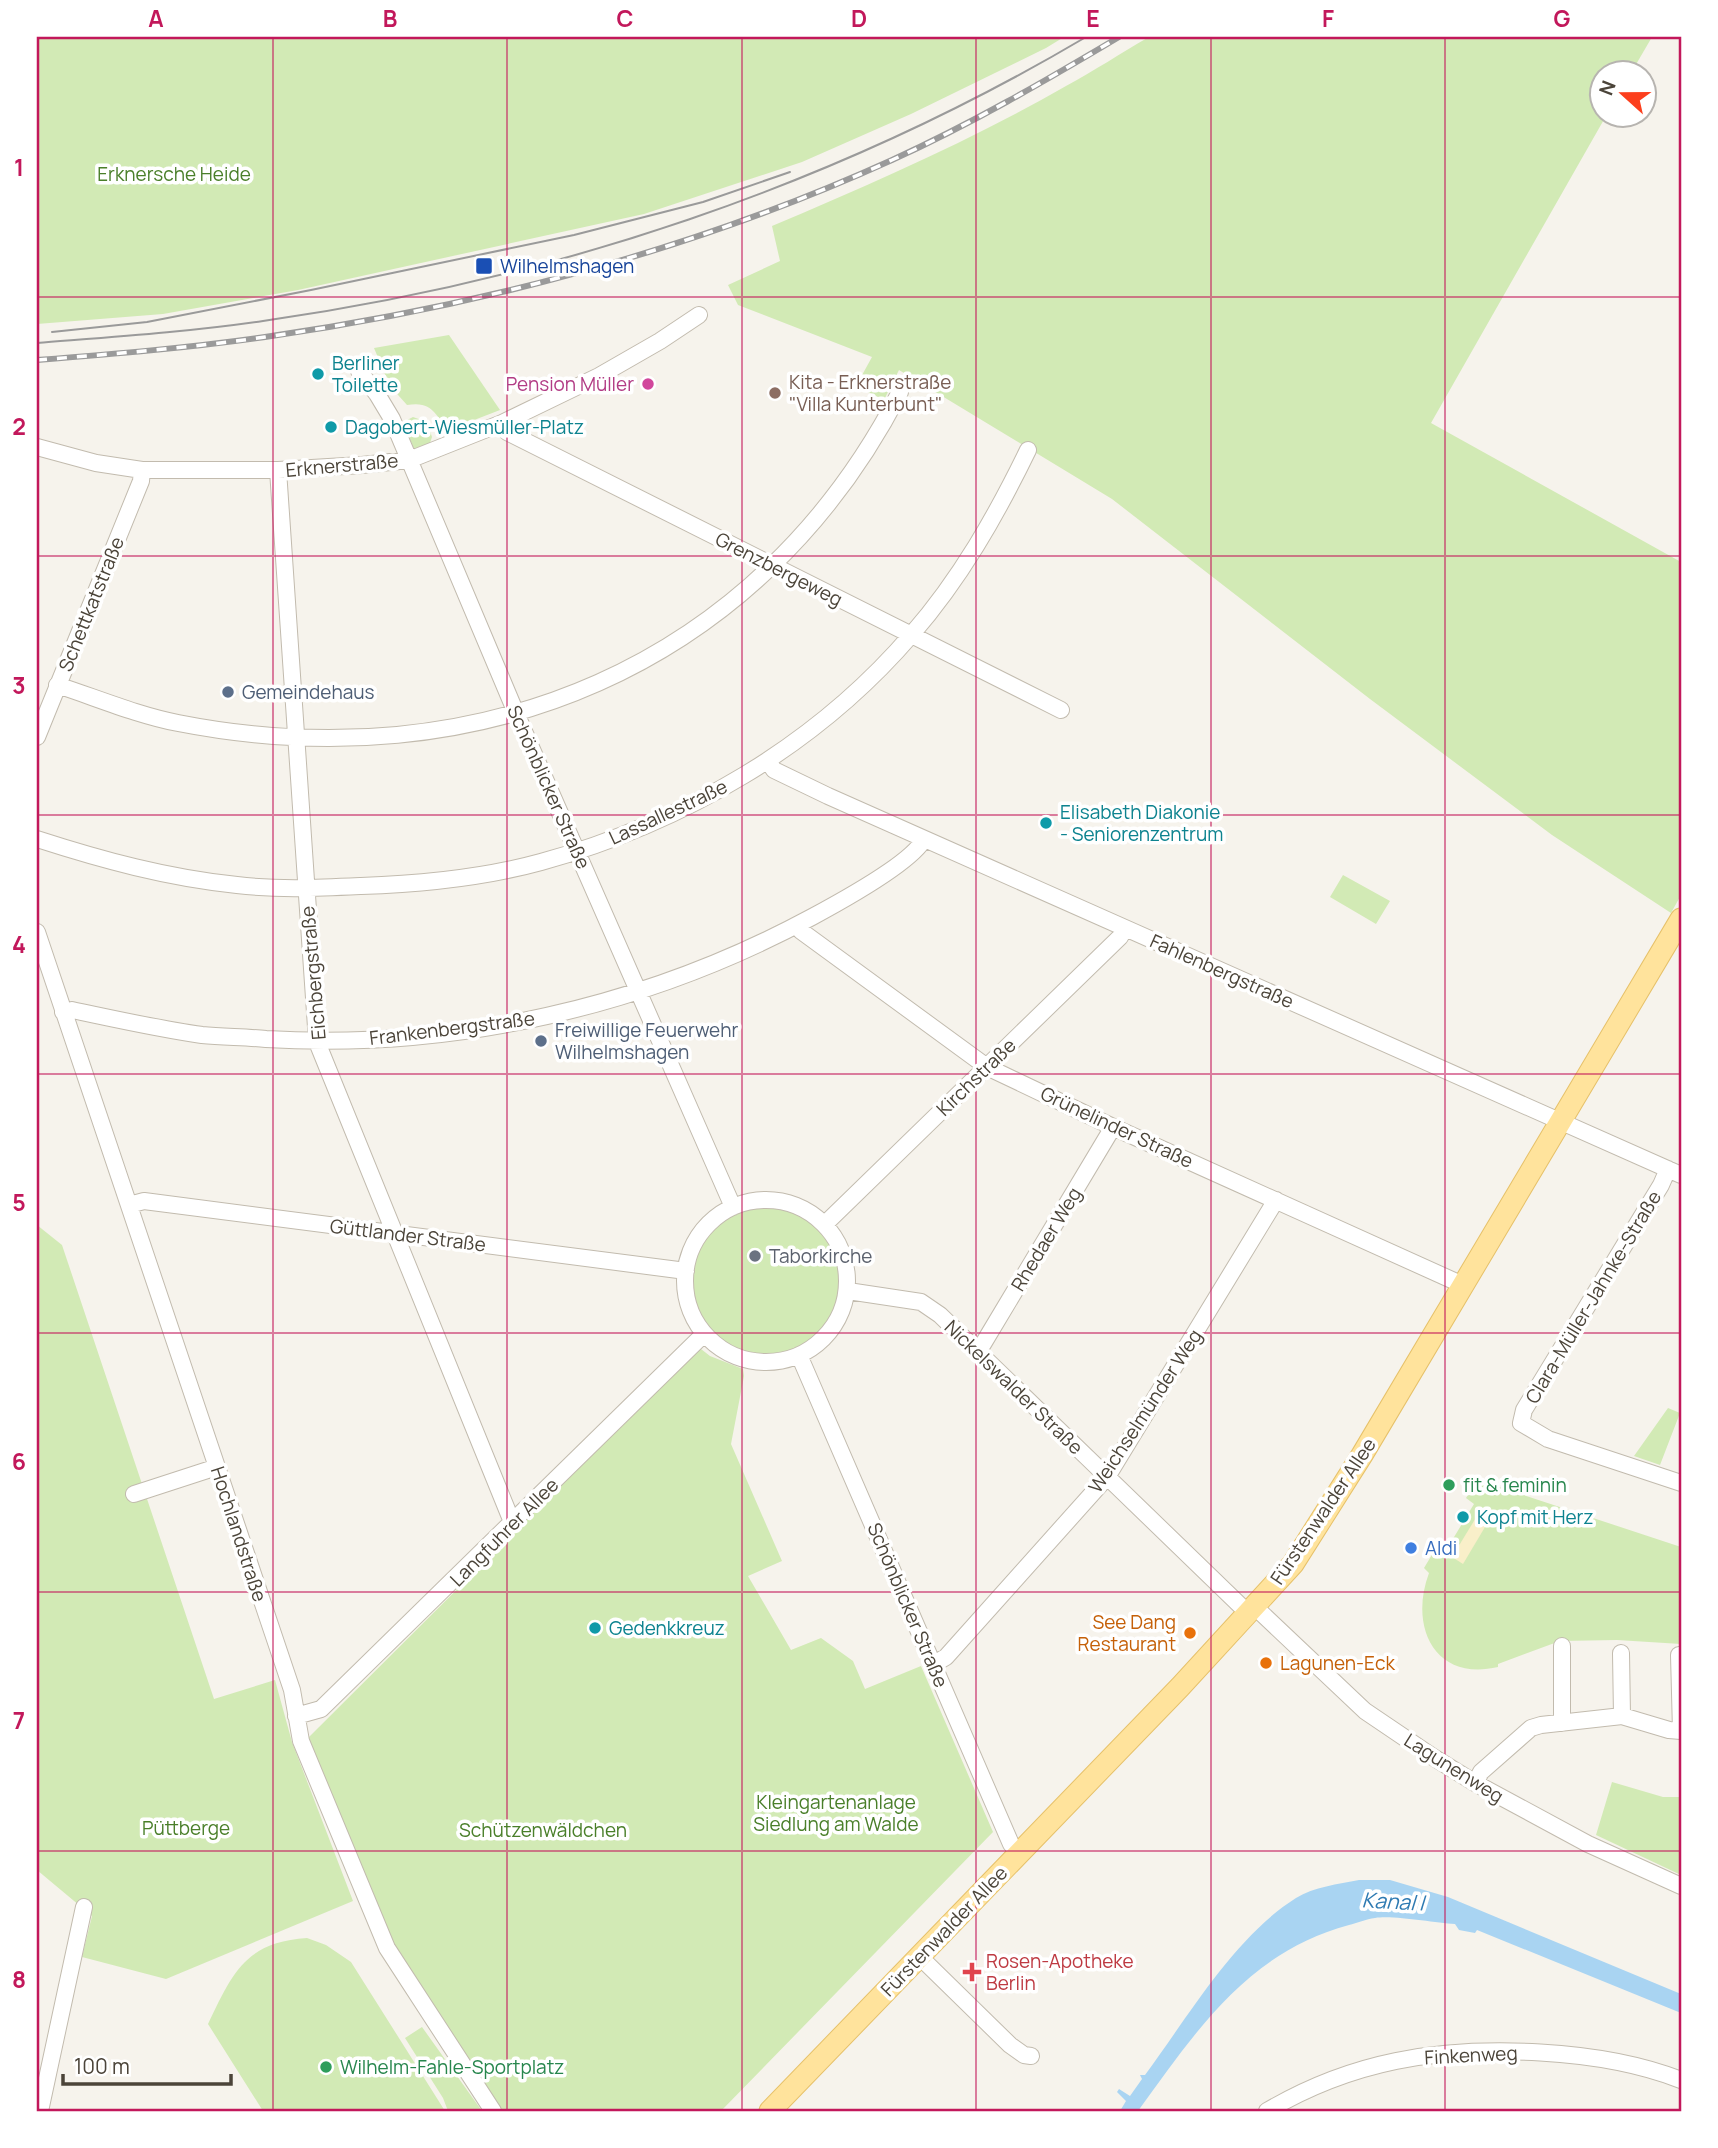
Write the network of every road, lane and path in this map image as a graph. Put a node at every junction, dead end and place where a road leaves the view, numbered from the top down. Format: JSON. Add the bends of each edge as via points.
{"nodes":[{"id":1,"x":699,"y":315,"type":"dead end"},
{"id":2,"x":359,"y":371,"type":"dead end"},
{"id":3,"x":900,"y":393,"type":"dead end"},
{"id":4,"x":502,"y":423,"type":"junction"},
{"id":5,"x":37,"y":447,"type":"edge"},
{"id":6,"x":1028,"y":450,"type":"dead end"},
{"id":7,"x":409,"y":460,"type":"junction"},
{"id":8,"x":142,"y":470,"type":"junction"},
{"id":9,"x":278,"y":470,"type":"junction"},
{"id":10,"x":774,"y":566,"type":"junction"},
{"id":11,"x":911,"y":636,"type":"junction"},
{"id":12,"x":57,"y":685,"type":"junction"},
{"id":13,"x":1061,"y":710,"type":"dead end"},
{"id":14,"x":516,"y":713,"type":"junction"},
{"id":15,"x":37,"y":737,"type":"edge"},
{"id":16,"x":297,"y":737,"type":"junction"},
{"id":17,"x":768,"y":761,"type":"junction"},
{"id":18,"x":37,"y":839,"type":"edge"},
{"id":19,"x":924,"y":839,"type":"junction"},
{"id":20,"x":577,"y":851,"type":"junction"},
{"id":21,"x":306,"y":889,"type":"junction"},
{"id":22,"x":1681,"y":919,"type":"edge"},
{"id":23,"x":797,"y":925,"type":"junction"},
{"id":24,"x":1125,"y":928,"type":"junction"},
{"id":25,"x":37,"y":932,"type":"edge"},
{"id":26,"x":639,"y":993,"type":"junction"},
{"id":27,"x":63,"y":1012,"type":"junction"},
{"id":28,"x":317,"y":1042,"type":"junction"},
{"id":29,"x":987,"y":1067,"type":"junction"},
{"id":30,"x":1561,"y":1121,"type":"junction"},
{"id":31,"x":1113,"y":1127,"type":"junction"},
{"id":32,"x":1675,"y":1172,"type":"edge"},
{"id":33,"x":1276,"y":1200,"type":"junction"},
{"id":34,"x":129,"y":1205,"type":"junction"},
{"id":35,"x":733,"y":1206,"type":"junction"},
{"id":36,"x":825,"y":1224,"type":"junction"},
{"id":37,"x":395,"y":1233,"type":"junction"},
{"id":38,"x":687,"y":1271,"type":"junction"},
{"id":39,"x":1463,"y":1285,"type":"junction"},
{"id":40,"x":848,"y":1291,"type":"junction"},
{"id":41,"x":704,"y":1334,"type":"junction"},
{"id":42,"x":976,"y":1350,"type":"junction"},
{"id":43,"x":799,"y":1355,"type":"junction"},
{"id":44,"x":217,"y":1467,"type":"junction"},
{"id":45,"x":1107,"y":1477,"type":"junction"},
{"id":46,"x":1681,"y":1483,"type":"edge"},
{"id":47,"x":134,"y":1494,"type":"dead end"},
{"id":48,"x":514,"y":1522,"type":"junction"},
{"id":49,"x":1252,"y":1611,"type":"junction"},
{"id":50,"x":1562,"y":1646,"type":"dead end"},
{"id":51,"x":1621,"y":1653,"type":"dead end"},
{"id":52,"x":1679,"y":1655,"type":"dead end"},
{"id":53,"x":934,"y":1664,"type":"junction"},
{"id":54,"x":296,"y":1716,"type":"junction"},
{"id":55,"x":1622,"y":1716,"type":"junction"},
{"id":56,"x":1562,"y":1723,"type":"junction"},
{"id":57,"x":1681,"y":1731,"type":"edge"},
{"id":58,"x":1475,"y":1783,"type":"junction"},
{"id":59,"x":1020,"y":1853,"type":"junction"},
{"id":60,"x":1681,"y":1886,"type":"edge"},
{"id":61,"x":84,"y":1907,"type":"dead end"},
{"id":62,"x":919,"y":1956,"type":"junction"},
{"id":63,"x":1031,"y":2056,"type":"dead end"},
{"id":64,"x":1681,"y":2080,"type":"edge"},
{"id":65,"x":40,"y":2111,"type":"edge"},
{"id":66,"x":494,"y":2111,"type":"edge"},
{"id":67,"x":770,"y":2111,"type":"edge"},
{"id":68,"x":1267,"y":2111,"type":"edge"}],
"edges":[{"from":1,"to":4,"type":"street","name":"Erknerstraße","via":[[599,376]]},
{"from":2,"to":7,"type":"street","name":"Schönblicker Straße","via":[[392,419]]},
{"from":3,"to":10,"type":"street","via":[[839,492]]},
{"from":4,"to":7,"type":"street","name":"Erknerstraße"},
{"from":4,"to":10,"type":"street","name":"Grenzbergeweg","via":[[507,432]]},
{"from":5,"to":8,"type":"street","name":"Erknerstraße"},
{"from":6,"to":11,"type":"street","name":"Lassallestraße","via":[[978,545]]},
{"from":7,"to":9,"type":"street","name":"Erknerstraße"},
{"from":7,"to":14,"type":"street","name":"Schönblicker Straße"},
{"from":8,"to":9,"type":"street","name":"Erknerstraße"},
{"from":8,"to":12,"type":"street","name":"Schettkatstraße"},
{"from":9,"to":16,"type":"street","name":"Eichbergstraße"},
{"from":10,"to":11,"type":"street","name":"Grenzbergeweg"},
{"from":10,"to":14,"type":"street","via":[[720,612],[655,655],[586,689]]},
{"from":11,"to":13,"type":"street","name":"Grenzbergeweg"},
{"from":11,"to":17,"type":"street","name":"Lassallestraße","via":[[846,701]]},
{"from":12,"to":15,"type":"street","name":"Schettkatstraße"},
{"from":12,"to":16,"type":"street","via":[[177,723]]},
{"from":14,"to":16,"type":"street","via":[[457,727],[397,734]]},
{"from":14,"to":20,"type":"street","name":"Schönblicker Straße"},
{"from":16,"to":21,"type":"street","name":"Eichbergstraße"},
{"from":17,"to":19,"type":"street","name":"Fahlenbergstraße","via":[[774,770]]},
{"from":17,"to":20,"type":"street","name":"Lassallestraße","via":[[687,806]]},
{"from":18,"to":21,"type":"street","name":"Lassallestraße","via":[[146,871],[235,885]]},
{"from":19,"to":23,"type":"street","name":"Frankenbergstraße","via":[[903,860]]},
{"from":19,"to":24,"type":"street","name":"Fahlenbergstraße"},
{"from":20,"to":21,"type":"street","name":"Lassallestraße","via":[[462,877]]},
{"from":20,"to":26,"type":"street","name":"Schönblicker Straße"},
{"from":21,"to":28,"type":"street","name":"Eichbergstraße"},
{"from":22,"to":30,"type":"main road","name":"Fürstenwalder Allee"},
{"from":23,"to":26,"type":"street","name":"Frankenbergstraße"},
{"from":23,"to":29,"type":"street","name":"Grünelinder Straße"},
{"from":24,"to":29,"type":"street","name":"Kirchstraße"},
{"from":24,"to":30,"type":"street","name":"Fahlenbergstraße"},
{"from":25,"to":27,"type":"street","name":"Hochlandstraße"},
{"from":26,"to":28,"type":"street","name":"Frankenbergstraße","via":[[473,1030]]},
{"from":26,"to":35,"type":"street","name":"Schönblicker Straße"},
{"from":27,"to":28,"type":"street","name":"Frankenbergstraße","via":[[204,1035]]},
{"from":27,"to":34,"type":"street","name":"Hochlandstraße"},
{"from":28,"to":37,"type":"street","name":"Eichbergstraße"},
{"from":29,"to":31,"type":"street","name":"Grünelinder Straße"},
{"from":29,"to":36,"type":"street","name":"Kirchstraße"},
{"from":30,"to":32,"type":"street","name":"Fahlenbergstraße"},
{"from":30,"to":39,"type":"main road","name":"Fürstenwalder Allee"},
{"from":31,"to":33,"type":"street","name":"Grünelinder Straße"},
{"from":31,"to":42,"type":"street","name":"Rhedaer Weg"},
{"from":32,"to":46,"type":"street","name":"Clara-Müller-Jahnke-Straße","via":[[1661,1185],[1524,1409],[1521,1423],[1548,1439]]},
{"from":33,"to":39,"type":"street","name":"Grünelinder Straße"},
{"from":33,"to":45,"type":"street","name":"Weichselmünder Weg"},
{"from":34,"to":37,"type":"street","name":"Güttlander Straße","via":[[144,1201]]},
{"from":34,"to":44,"type":"street","name":"Hochlandstraße"},
{"from":35,"to":36,"type":"street","via":[[769,1199],[805,1209]]},
{"from":35,"to":38,"type":"street","via":[[698,1238]]},
{"from":36,"to":40,"type":"street","via":[[842,1254]]},
{"from":37,"to":38,"type":"street","name":"Güttlander Straße"},
{"from":37,"to":48,"type":"street","name":"Eichbergstraße"},
{"from":38,"to":41,"type":"street","via":[[689,1304]]},
{"from":39,"to":49,"type":"main road","name":"Fürstenwalder Allee","via":[[1293,1564]]},
{"from":40,"to":42,"type":"street","name":"Nickelswalder Straße","via":[[921,1302]]},
{"from":40,"to":43,"type":"street","via":[[828,1333]]},
{"from":41,"to":43,"type":"street","via":[[741,1358],[781,1361]]},
{"from":41,"to":48,"type":"street","name":"Langfuhrer Allee"},
{"from":42,"to":45,"type":"street","name":"Nickelswalder Straße"},
{"from":43,"to":53,"type":"street","name":"Schönblicker Straße"},
{"from":44,"to":47,"type":"street"},
{"from":44,"to":54,"type":"street","name":"Hochlandstraße","via":[[292,1690]]},
{"from":45,"to":49,"type":"street","name":"Nickelswalder Straße"},
{"from":45,"to":53,"type":"street","name":"Weichselmünder Weg","via":[[944,1659]]},
{"from":48,"to":54,"type":"street","name":"Langfuhrer Allee","via":[[321,1709]]},
{"from":49,"to":58,"type":"street","name":"Lagunenweg","via":[[1364,1711]]},
{"from":49,"to":59,"type":"main road","name":"Fürstenwalder Allee"},
{"from":50,"to":56,"type":"street"},
{"from":51,"to":55,"type":"street"},
{"from":52,"to":57,"type":"street"},
{"from":53,"to":59,"type":"street","name":"Schönblicker Straße","via":[[1011,1844]]},
{"from":54,"to":66,"type":"street","name":"Hochlandstraße","via":[[301,1741],[387,1948]]},
{"from":55,"to":56,"type":"street"},
{"from":55,"to":57,"type":"street"},
{"from":56,"to":58,"type":"street","via":[[1531,1728],[1481,1772]]},
{"from":58,"to":60,"type":"street","name":"Lagunenweg","via":[[1588,1844]]},
{"from":59,"to":62,"type":"main road","name":"Fürstenwalder Allee"},
{"from":61,"to":65,"type":"street"},
{"from":62,"to":63,"type":"street","via":[[1010,2045]]},
{"from":62,"to":67,"type":"main road","name":"Fürstenwalder Allee"},
{"from":64,"to":68,"type":"street","name":"Finkenweg","via":[[1565,2054],[1433,2055],[1358,2072]]}]}
